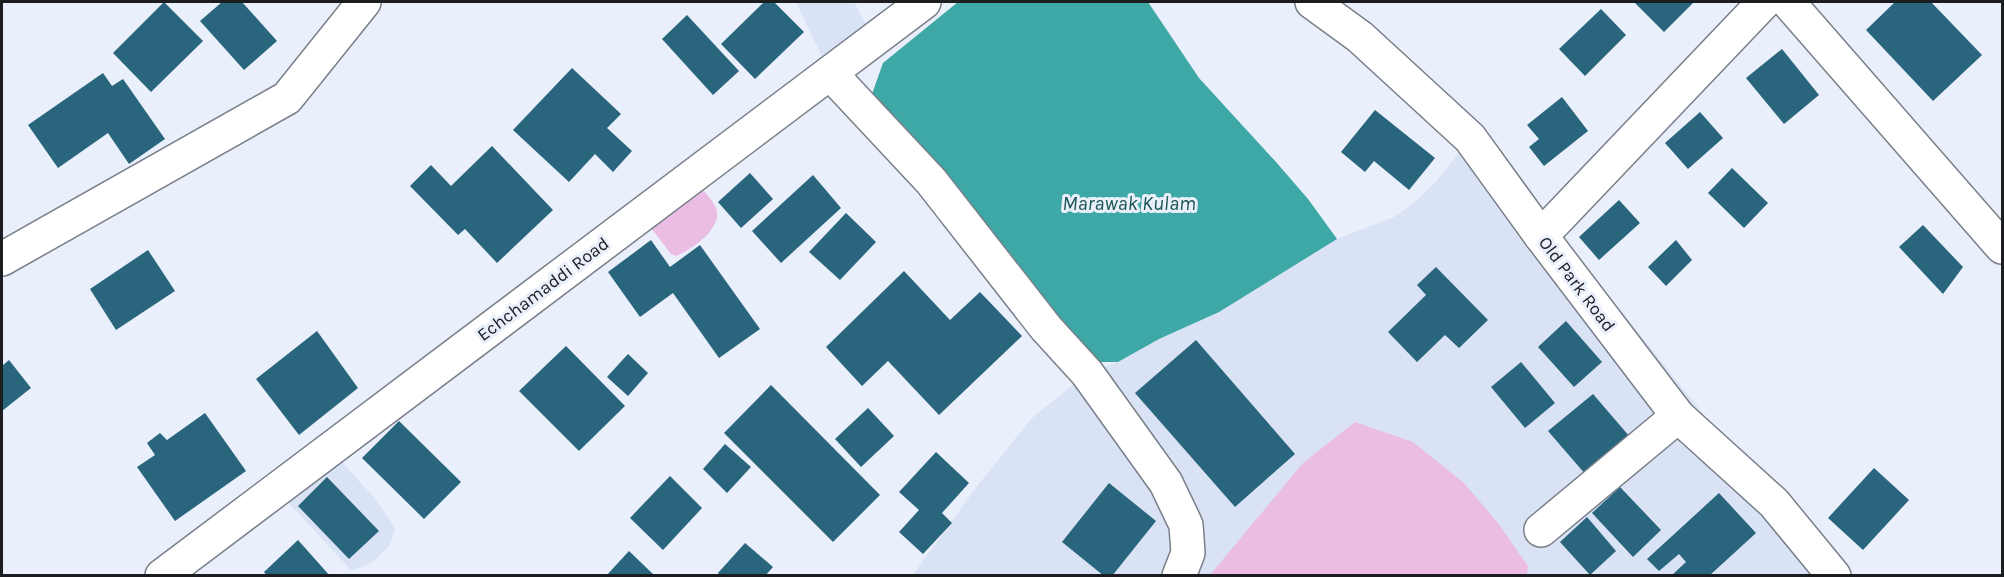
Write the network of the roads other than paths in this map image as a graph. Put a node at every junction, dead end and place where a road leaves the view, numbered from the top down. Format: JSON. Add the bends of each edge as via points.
{"nodes":[{"id":1,"x":364,"y":2,"type":"edge"},
{"id":2,"x":924,"y":2,"type":"edge"},
{"id":3,"x":1312,"y":2,"type":"edge"},
{"id":4,"x":1788,"y":2,"type":"edge"},
{"id":5,"x":1753,"y":5,"type":"edge"},
{"id":6,"x":830,"y":73,"type":"junction"},
{"id":7,"x":1541,"y":236,"type":"junction"},
{"id":8,"x":2002,"y":246,"type":"edge"},
{"id":9,"x":2,"y":259,"type":"edge"},
{"id":10,"x":1678,"y":416,"type":"junction"},
{"id":11,"x":1541,"y":530,"type":"dead end"},
{"id":12,"x":169,"y":574,"type":"edge"},
{"id":13,"x":1179,"y":576,"type":"edge"},
{"id":14,"x":1834,"y":576,"type":"edge"}],
"edges":[{"from":1,"to":9,"type":"street","via":[[287,98]]},
{"from":2,"to":6,"type":"street","name":"Echchamaddi Road"},
{"from":3,"to":7,"type":"street","name":"Old Park Road","via":[[1360,37],[1470,138]]},
{"from":4,"to":8,"type":"street"},
{"from":5,"to":7,"type":"street"},
{"from":6,"to":12,"type":"street","name":"Echchamaddi Road"},
{"from":6,"to":13,"type":"street","via":[[931,181],[1046,328],[1087,373],[1166,483],[1186,525],[1188,553]]},
{"from":7,"to":10,"type":"street","name":"Old Park Road"},
{"from":10,"to":11,"type":"street"},
{"from":10,"to":14,"type":"street","name":"Old Park Road","via":[[1774,503]]}]}
